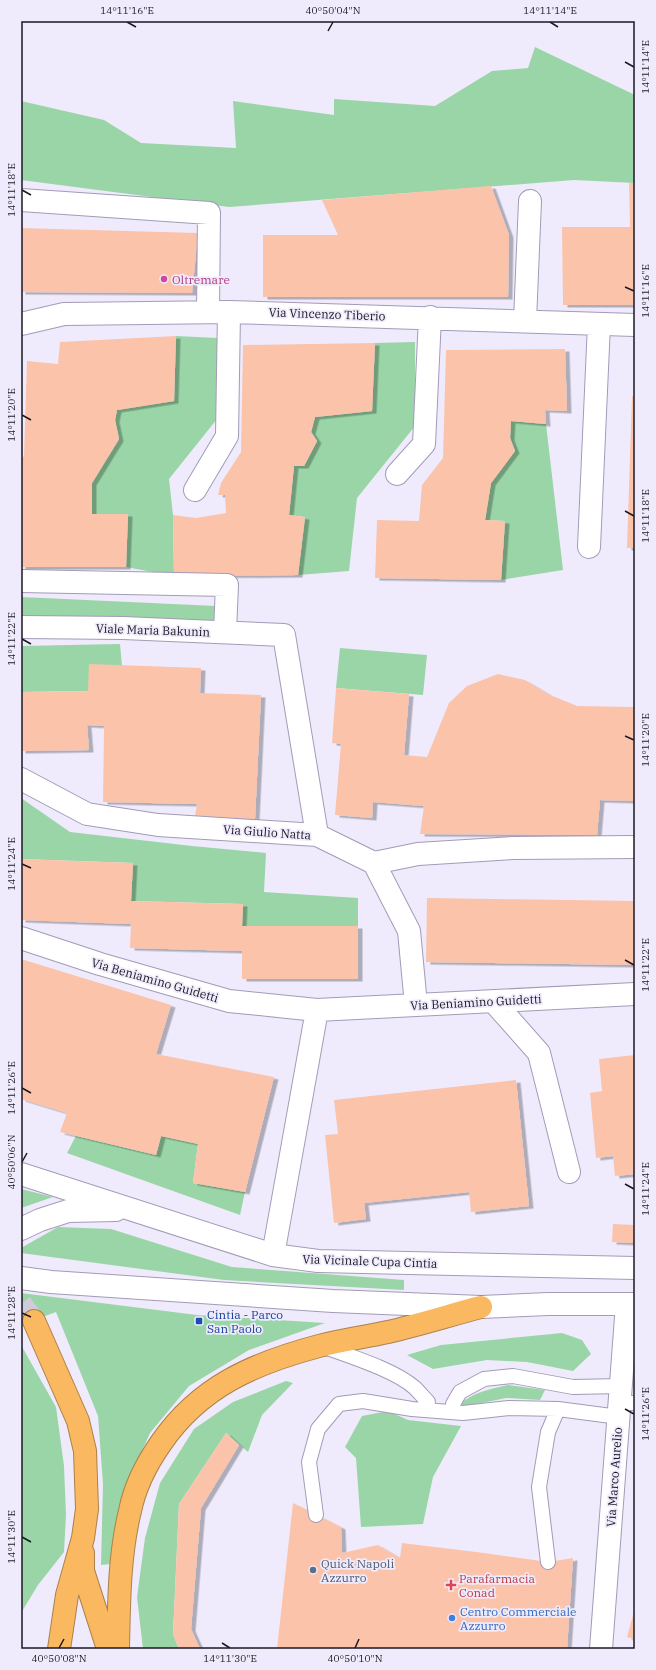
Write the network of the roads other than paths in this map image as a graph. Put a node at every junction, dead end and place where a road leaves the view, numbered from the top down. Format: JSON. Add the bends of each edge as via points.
{"nodes":[{"id":1,"x":21,"y":200,"type":"edge"},
{"id":2,"x":530,"y":201,"type":"dead end"},
{"id":3,"x":218,"y":312,"type":"junction"},
{"id":4,"x":430,"y":317,"type":"junction"},
{"id":5,"x":525,"y":321,"type":"junction"},
{"id":6,"x":21,"y":324,"type":"edge"},
{"id":7,"x":599,"y":324,"type":"junction"},
{"id":8,"x":635,"y":325,"type":"edge"},
{"id":9,"x":397,"y":474,"type":"dead end"},
{"id":10,"x":195,"y":490,"type":"dead end"},
{"id":11,"x":589,"y":547,"type":"dead end"},
{"id":12,"x":21,"y":581,"type":"edge"},
{"id":13,"x":21,"y":627,"type":"edge"},
{"id":14,"x":225,"y":632,"type":"junction"},
{"id":15,"x":21,"y":779,"type":"edge"},
{"id":16,"x":317,"y":835,"type":"junction"},
{"id":17,"x":635,"y":847,"type":"edge"},
{"id":18,"x":374,"y":863,"type":"junction"},
{"id":19,"x":21,"y":938,"type":"edge"},
{"id":20,"x":635,"y":994,"type":"edge"},
{"id":21,"x":493,"y":1001,"type":"junction"},
{"id":22,"x":416,"y":1005,"type":"junction"},
{"id":23,"x":317,"y":1010,"type":"junction"},
{"id":24,"x":569,"y":1172,"type":"dead end"},
{"id":25,"x":21,"y":1174,"type":"edge"},
{"id":26,"x":135,"y":1210,"type":"junction"},
{"id":27,"x":21,"y":1229,"type":"edge"},
{"id":28,"x":273,"y":1255,"type":"junction"},
{"id":29,"x":635,"y":1268,"type":"edge"},
{"id":30,"x":21,"y":1278,"type":"edge"},
{"id":31,"x":631,"y":1304,"type":"edge"},
{"id":32,"x":481,"y":1307,"type":"junction"},
{"id":33,"x":34,"y":1321,"type":"tunnel mouth"},
{"id":34,"x":320,"y":1346,"type":"junction"},
{"id":35,"x":428,"y":1402,"type":"dead end"},
{"id":36,"x":624,"y":1402,"type":"edge"},
{"id":37,"x":458,"y":1408,"type":"junction"},
{"id":38,"x":558,"y":1409,"type":"junction"},
{"id":39,"x":316,"y":1515,"type":"dead end"},
{"id":40,"x":83,"y":1538,"type":"junction"},
{"id":41,"x":548,"y":1562,"type":"dead end"},
{"id":42,"x":59,"y":1649,"type":"edge"},
{"id":43,"x":108,"y":1649,"type":"edge"},
{"id":44,"x":118,"y":1649,"type":"edge"},
{"id":45,"x":601,"y":1649,"type":"edge"}],
"edges":[{"from":1,"to":3,"type":"street","via":[[209,213]]},
{"from":2,"to":5,"type":"street"},
{"from":3,"to":4,"type":"street","name":"Via Vincenzo Tiberio"},
{"from":3,"to":6,"type":"street","name":"Via Vincenzo Tiberio","via":[[64,314]]},
{"from":3,"to":10,"type":"street","via":[[227,436]]},
{"from":4,"to":5,"type":"street","name":"Via Vincenzo Tiberio"},
{"from":4,"to":9,"type":"street","via":[[424,444]]},
{"from":5,"to":7,"type":"street","name":"Via Vincenzo Tiberio"},
{"from":7,"to":8,"type":"street","name":"Via Vincenzo Tiberio"},
{"from":7,"to":11,"type":"street"},
{"from":12,"to":14,"type":"street","via":[[227,585]]},
{"from":13,"to":14,"type":"street","name":"Viale Maria Bakunin"},
{"from":14,"to":16,"type":"street","name":"Viale Maria Bakunin","via":[[284,635]]},
{"from":15,"to":16,"type":"street","name":"Via Giulio Natta","via":[[87,814],[158,825]]},
{"from":16,"to":18,"type":"street","name":"Via Giulio Natta"},
{"from":17,"to":18,"type":"street","via":[[513,848],[418,854]]},
{"from":18,"to":22,"type":"street","via":[[409,931]]},
{"from":19,"to":23,"type":"street","name":"Via Beniamino Guidetti","via":[[229,1001]]},
{"from":20,"to":21,"type":"street","name":"Via Beniamino Guidetti"},
{"from":21,"to":22,"type":"street","name":"Via Beniamino Guidetti"},
{"from":21,"to":24,"type":"street","via":[[539,1053]]},
{"from":22,"to":23,"type":"street","name":"Via Beniamino Guidetti"},
{"from":23,"to":28,"type":"street"},
{"from":25,"to":26,"type":"street","name":"Via Vicinale Cupa Cintia"},
{"from":26,"to":27,"type":"street","via":[[68,1210]]},
{"from":26,"to":28,"type":"street","name":"Via Vicinale Cupa Cintia"},
{"from":28,"to":29,"type":"street","name":"Via Vicinale Cupa Cintia","via":[[318,1261]]},
{"from":30,"to":32,"type":"street","via":[[332,1301]]},
{"from":31,"to":32,"type":"street"},
{"from":31,"to":36,"type":"street","name":"Via Marco Aurelio"},
{"from":32,"to":34,"type":"highway","via":[[388,1332]]},
{"from":33,"to":40,"type":"highway","via":[[78,1421],[85,1451],[87,1510]]},
{"from":34,"to":35,"type":"lane","via":[[401,1378]]},
{"from":34,"to":44,"type":"highway","via":[[256,1366],[211,1391],[188,1410],[155,1451],[139,1480],[130,1511],[120,1575]]},
{"from":36,"to":37,"type":"lane","via":[[574,1387],[513,1376],[484,1378],[460,1392]]},
{"from":36,"to":38,"type":"lane"},
{"from":36,"to":45,"type":"street","name":"Via Marco Aurelio"},
{"from":37,"to":38,"type":"lane"},
{"from":37,"to":39,"type":"lane","via":[[412,1409],[363,1400],[339,1404],[318,1429],[309,1462]]},
{"from":38,"to":41,"type":"lane","via":[[548,1432],[539,1487]]},
{"from":40,"to":42,"type":"highway","via":[[68,1595]]},
{"from":40,"to":43,"type":"highway","via":[[83,1571]]}]}
